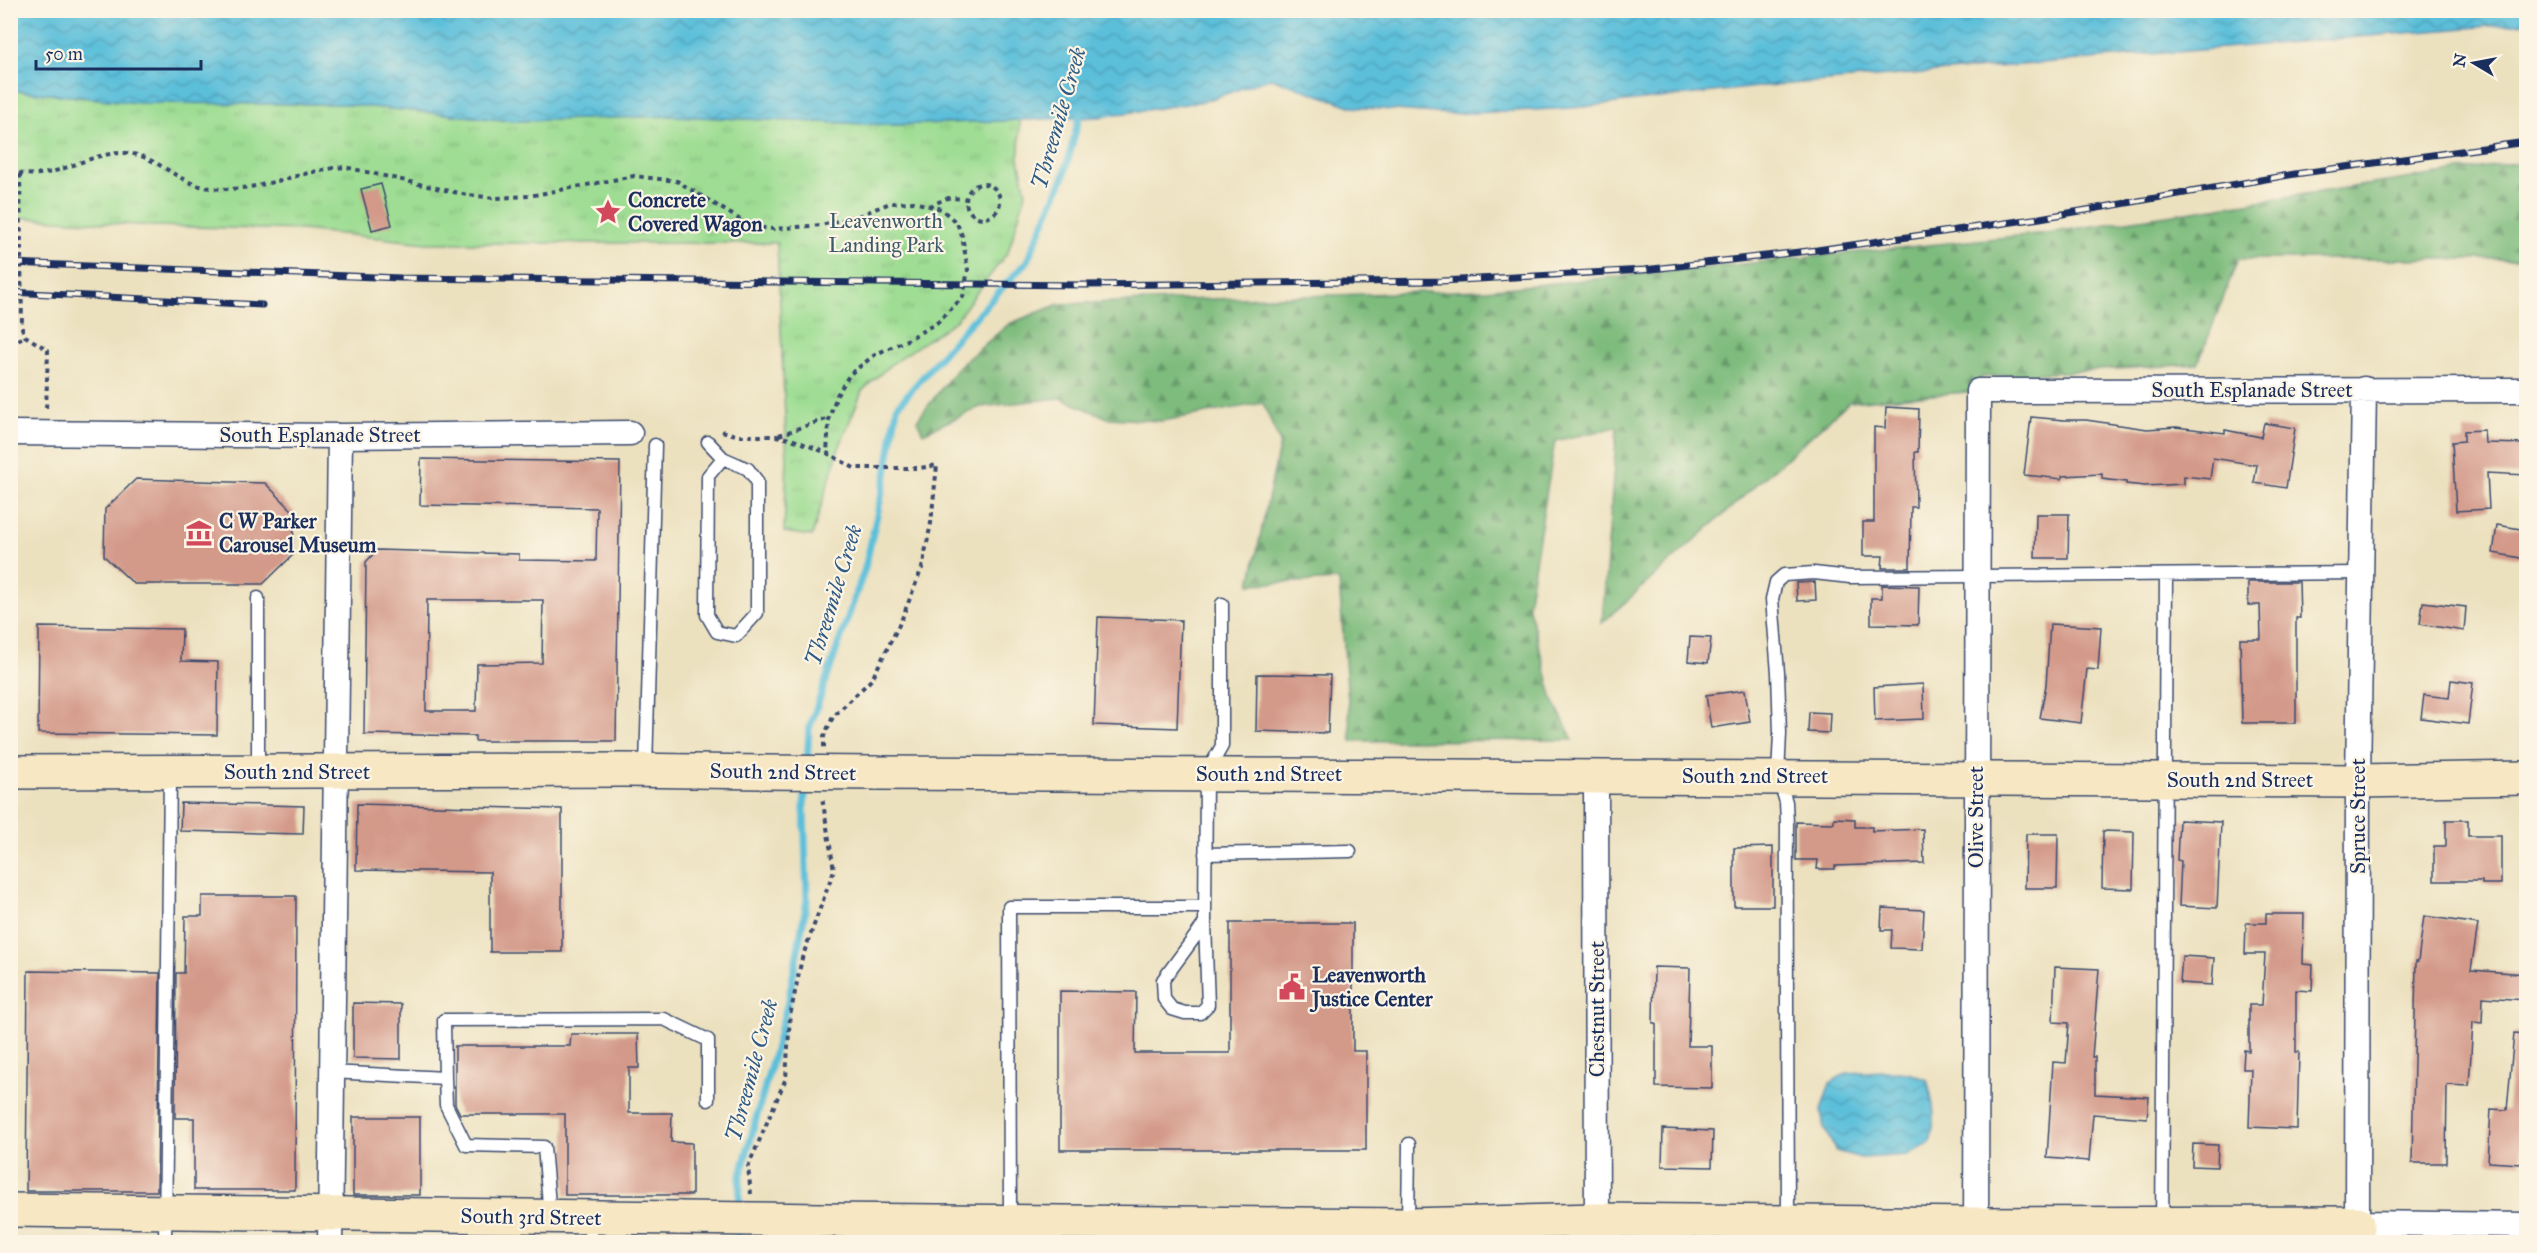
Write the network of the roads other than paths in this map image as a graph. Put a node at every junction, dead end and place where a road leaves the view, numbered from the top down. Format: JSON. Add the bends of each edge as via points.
{"nodes":[{"id":1,"x":2364,"y":389,"type":"junction"},
{"id":2,"x":2526,"y":390,"type":"edge"},
{"id":3,"x":1978,"y":391,"type":"joint"},
{"id":4,"x":10,"y":433,"type":"edge"},
{"id":5,"x":630,"y":433,"type":"dead end"},
{"id":6,"x":340,"y":436,"type":"junction"},
{"id":7,"x":708,"y":442,"type":"dead end"},
{"id":8,"x":655,"y":445,"type":"dead end"},
{"id":9,"x":723,"y":458,"type":"junction"},
{"id":10,"x":2362,"y":573,"type":"junction"},
{"id":11,"x":1977,"y":574,"type":"junction"},
{"id":12,"x":2166,"y":575,"type":"junction"},
{"id":13,"x":258,"y":598,"type":"dead end"},
{"id":14,"x":1222,"y":604,"type":"dead end"},
{"id":15,"x":646,"y":771,"type":"junction"},
{"id":16,"x":10,"y":772,"type":"edge"},
{"id":17,"x":170,"y":772,"type":"junction"},
{"id":18,"x":258,"y":772,"type":"junction"},
{"id":19,"x":335,"y":772,"type":"junction"},
{"id":20,"x":1206,"y":774,"type":"junction"},
{"id":21,"x":1596,"y":775,"type":"junction"},
{"id":22,"x":1778,"y":776,"type":"junction"},
{"id":23,"x":1976,"y":777,"type":"junction"},
{"id":24,"x":2526,"y":778,"type":"edge"},
{"id":25,"x":2164,"y":779,"type":"junction"},
{"id":26,"x":2358,"y":781,"type":"junction"},
{"id":27,"x":1350,"y":851,"type":"dead end"},
{"id":28,"x":1205,"y":854,"type":"junction"},
{"id":29,"x":1204,"y":907,"type":"junction"},
{"id":30,"x":1205,"y":923,"type":"junction"},
{"id":31,"x":331,"y":1072,"type":"junction"},
{"id":32,"x":445,"y":1078,"type":"junction"},
{"id":33,"x":708,"y":1100,"type":"dead end"},
{"id":34,"x":1408,"y":1144,"type":"dead end"},
{"id":35,"x":10,"y":1210,"type":"edge"},
{"id":36,"x":550,"y":1217,"type":"junction"},
{"id":37,"x":1010,"y":1222,"type":"junction"},
{"id":38,"x":2526,"y":1225,"type":"edge"},
{"id":39,"x":165,"y":1227,"type":"edge"},
{"id":40,"x":330,"y":1228,"type":"edge"},
{"id":41,"x":590,"y":1230,"type":"edge"},
{"id":42,"x":1597,"y":1231,"type":"edge"},
{"id":43,"x":1788,"y":1232,"type":"edge"},
{"id":44,"x":1210,"y":1233,"type":"edge"},
{"id":45,"x":1977,"y":1233,"type":"edge"},
{"id":46,"x":2162,"y":1233,"type":"edge"},
{"id":47,"x":2357,"y":1233,"type":"edge"},
{"id":48,"x":1408,"y":1234,"type":"edge"}],
"edges":[{"from":1,"to":2,"type":"street","name":"South Esplanade Street"},
{"from":1,"to":3,"type":"street","name":"South Esplanade Street"},
{"from":1,"to":10,"type":"street","name":"Spruce Street"},
{"from":3,"to":11,"type":"street","name":"Olive Street"},
{"from":4,"to":6,"type":"street","name":"South Esplanade Street"},
{"from":5,"to":6,"type":"street","name":"South Esplanade Street"},
{"from":6,"to":19,"type":"street"},
{"from":7,"to":9,"type":"lane"},
{"from":8,"to":15,"type":"lane"},
{"from":9,"to":9,"type":"lane","via":[[708,476],[707,615],[717,632],[736,636],[757,613],[757,481],[748,469]]},
{"from":10,"to":12,"type":"lane"},
{"from":10,"to":26,"type":"street","name":"Spruce Street"},
{"from":11,"to":12,"type":"lane"},
{"from":11,"to":22,"type":"lane","via":[[1850,577],[1814,573],[1784,575],[1776,582],[1772,599],[1778,673]]},
{"from":11,"to":23,"type":"street","name":"Olive Street"},
{"from":12,"to":25,"type":"lane"},
{"from":13,"to":18,"type":"lane"},
{"from":14,"to":20,"type":"lane","via":[[1222,746]]},
{"from":15,"to":19,"type":"street","name":"South 2nd Street"},
{"from":15,"to":20,"type":"street","name":"South 2nd Street","bridge":true},
{"from":16,"to":17,"type":"street","name":"South 2nd Street"},
{"from":17,"to":18,"type":"street","name":"South 2nd Street"},
{"from":17,"to":39,"type":"lane"},
{"from":18,"to":19,"type":"street","name":"South 2nd Street"},
{"from":19,"to":31,"type":"street"},
{"from":20,"to":21,"type":"street","name":"South 2nd Street"},
{"from":20,"to":28,"type":"lane"},
{"from":21,"to":22,"type":"street","name":"South 2nd Street"},
{"from":21,"to":42,"type":"street","name":"Chestnut Street"},
{"from":22,"to":23,"type":"street","name":"South 2nd Street"},
{"from":22,"to":43,"type":"lane","via":[[1787,823]]},
{"from":23,"to":25,"type":"street","name":"South 2nd Street"},
{"from":23,"to":45,"type":"street","name":"Olive Street"},
{"from":24,"to":26,"type":"street","name":"South 2nd Street"},
{"from":25,"to":26,"type":"street","name":"South 2nd Street"},
{"from":25,"to":46,"type":"lane"},
{"from":26,"to":47,"type":"street","name":"Spruce Street"},
{"from":27,"to":28,"type":"lane"},
{"from":28,"to":29,"type":"lane"},
{"from":29,"to":30,"type":"lane"},
{"from":29,"to":37,"type":"lane","via":[[1009,907]]},
{"from":30,"to":30,"type":"lane","via":[[1163,980],[1164,999],[1172,1009],[1185,1014],[1200,1013],[1208,1005]]},
{"from":31,"to":32,"type":"lane"},
{"from":31,"to":40,"type":"street"},
{"from":32,"to":33,"type":"lane","via":[[444,1020],[664,1019],[708,1040]]},
{"from":32,"to":36,"type":"lane","via":[[446,1105],[466,1145],[544,1147]]},
{"from":34,"to":48,"type":"lane"},
{"from":35,"to":39,"type":"street","name":"South 3rd Street"},
{"from":36,"to":40,"type":"street","name":"South 3rd Street"},
{"from":36,"to":41,"type":"street","name":"South 3rd Street"},
{"from":37,"to":41,"type":"street","name":"South 3rd Street","bridge":true,"via":[[680,1218]]},
{"from":37,"to":44,"type":"street","name":"South 3rd Street"},
{"from":38,"to":47,"type":"street","name":"South 3rd Street"},
{"from":39,"to":40,"type":"street","name":"South 3rd Street"},
{"from":42,"to":43,"type":"street","name":"South 3rd Street"},
{"from":42,"to":48,"type":"street","name":"South 3rd Street"},
{"from":43,"to":45,"type":"street","name":"South 3rd Street"},
{"from":44,"to":48,"type":"street","name":"South 3rd Street"},
{"from":45,"to":46,"type":"street","name":"South 3rd Street"},
{"from":46,"to":47,"type":"street","name":"South 3rd Street"}]}
